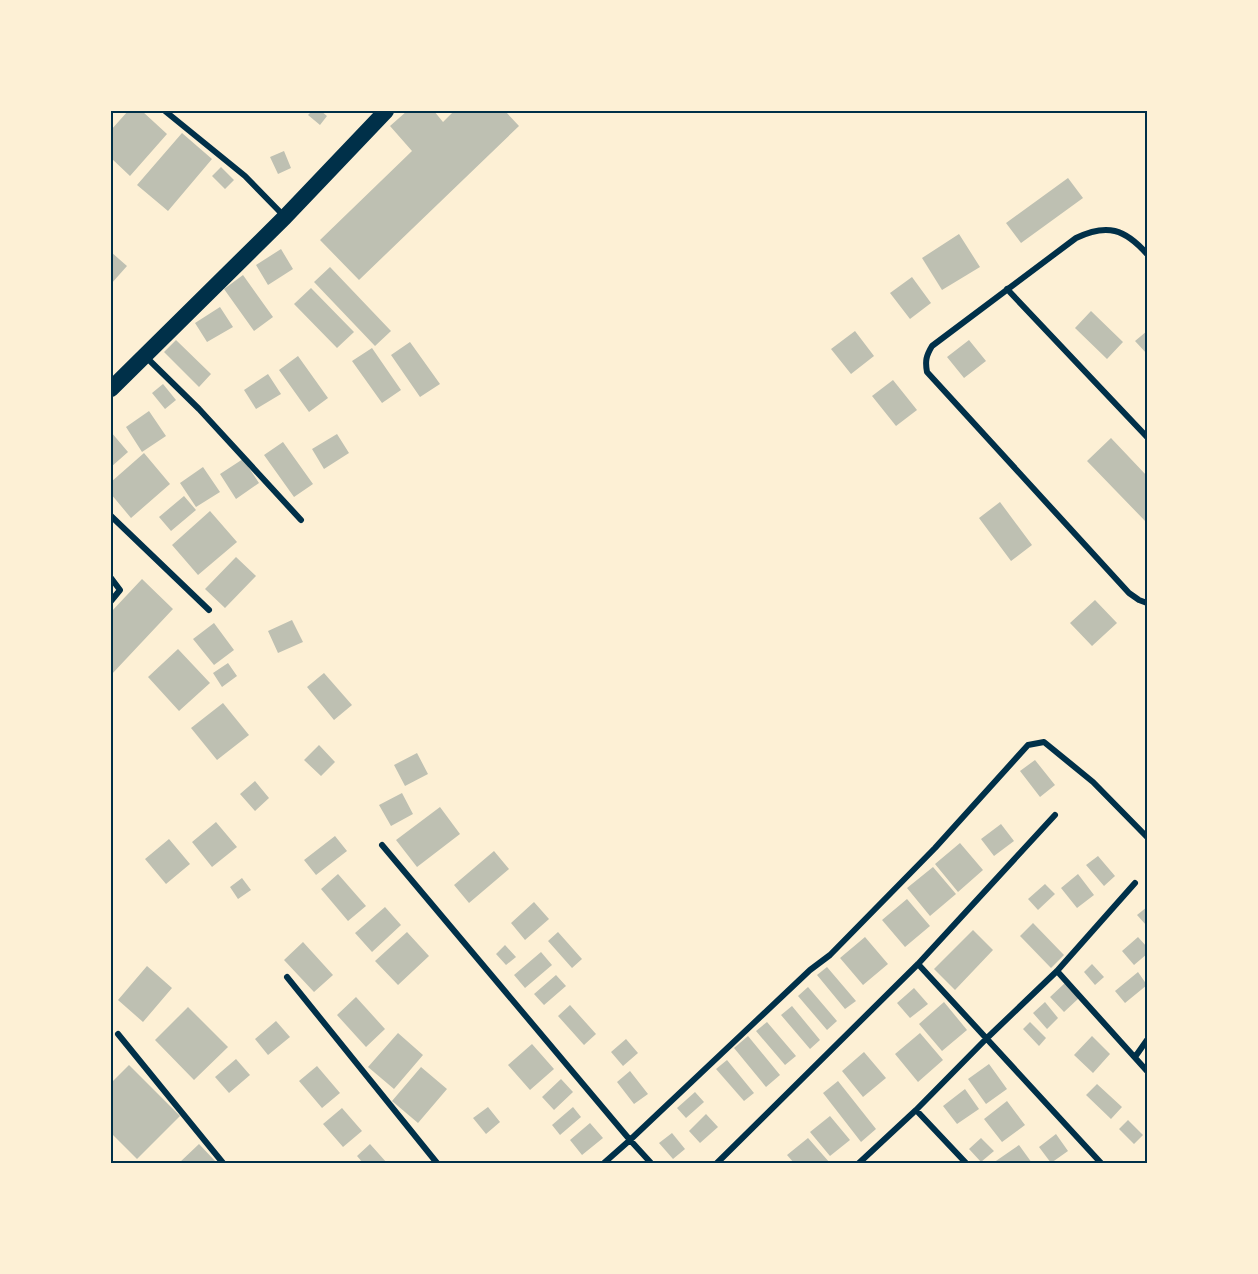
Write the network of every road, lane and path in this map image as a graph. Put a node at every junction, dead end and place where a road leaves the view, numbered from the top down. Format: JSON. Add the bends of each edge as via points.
{"nodes":[{"id":1,"x":165,"y":111,"type":"edge"},
{"id":2,"x":387,"y":111,"type":"edge"},
{"id":3,"x":285,"y":216,"type":"junction"},
{"id":4,"x":1147,"y":254,"type":"edge"},
{"id":5,"x":1007,"y":289,"type":"junction"},
{"id":6,"x":145,"y":355,"type":"junction"},
{"id":7,"x":111,"y":389,"type":"edge"},
{"id":8,"x":1147,"y":437,"type":"edge"},
{"id":9,"x":111,"y":516,"type":"edge"},
{"id":10,"x":301,"y":520,"type":"dead end"},
{"id":11,"x":111,"y":578,"type":"edge"},
{"id":12,"x":111,"y":601,"type":"edge"},
{"id":13,"x":1147,"y":603,"type":"edge"},
{"id":14,"x":209,"y":610,"type":"dead end"},
{"id":15,"x":1055,"y":815,"type":"dead end"},
{"id":16,"x":1147,"y":837,"type":"edge"},
{"id":17,"x":382,"y":845,"type":"dead end"},
{"id":18,"x":1135,"y":883,"type":"dead end"},
{"id":19,"x":918,"y":964,"type":"junction"},
{"id":20,"x":1057,"y":971,"type":"junction"},
{"id":21,"x":287,"y":977,"type":"dead end"},
{"id":22,"x":118,"y":1034,"type":"dead end"},
{"id":23,"x":986,"y":1039,"type":"junction"},
{"id":24,"x":1147,"y":1040,"type":"edge"},
{"id":25,"x":1135,"y":1057,"type":"junction"},
{"id":26,"x":1147,"y":1071,"type":"edge"},
{"id":27,"x":916,"y":1110,"type":"junction"},
{"id":28,"x":630,"y":1140,"type":"junction"},
{"id":29,"x":223,"y":1163,"type":"edge"},
{"id":30,"x":437,"y":1163,"type":"edge"},
{"id":31,"x":604,"y":1163,"type":"edge"},
{"id":32,"x":651,"y":1163,"type":"edge"},
{"id":33,"x":717,"y":1163,"type":"edge"},
{"id":34,"x":859,"y":1163,"type":"edge"},
{"id":35,"x":966,"y":1163,"type":"edge"},
{"id":36,"x":1101,"y":1163,"type":"edge"}],
"edges":[{"from":1,"to":3,"type":"street","via":[[245,176]]},
{"from":2,"to":3,"type":"highway"},
{"from":3,"to":6,"type":"highway"},
{"from":4,"to":5,"type":"street","via":[[1119,231],[1090,232]]},
{"from":5,"to":8,"type":"street"},
{"from":5,"to":13,"type":"street","via":[[932,346],[926,356],[927,372],[1129,593]]},
{"from":6,"to":7,"type":"highway"},
{"from":6,"to":10,"type":"street"},
{"from":9,"to":14,"type":"street"},
{"from":11,"to":12,"type":"street","via":[[120,590]]},
{"from":15,"to":19,"type":"street"},
{"from":16,"to":28,"type":"street","via":[[1093,782],[1044,742],[1028,745],[935,849],[830,955]]},
{"from":17,"to":28,"type":"street"},
{"from":18,"to":20,"type":"street"},
{"from":19,"to":23,"type":"street"},
{"from":19,"to":33,"type":"street"},
{"from":20,"to":23,"type":"street"},
{"from":20,"to":25,"type":"street"},
{"from":21,"to":30,"type":"street"},
{"from":22,"to":29,"type":"street"},
{"from":23,"to":27,"type":"street"},
{"from":23,"to":36,"type":"street"},
{"from":24,"to":25,"type":"street"},
{"from":25,"to":26,"type":"street"},
{"from":27,"to":34,"type":"street"},
{"from":27,"to":35,"type":"street"},
{"from":28,"to":31,"type":"street"},
{"from":28,"to":32,"type":"street"}]}
